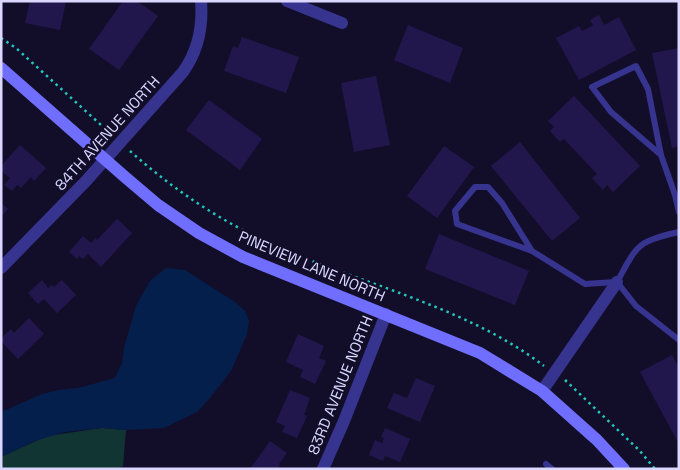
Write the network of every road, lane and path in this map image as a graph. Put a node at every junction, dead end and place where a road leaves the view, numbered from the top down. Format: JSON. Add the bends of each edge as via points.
{"nodes":[{"id":1,"x":205,"y":1,"type":"edge"},
{"id":2,"x":287,"y":1,"type":"edge"},
{"id":3,"x":201,"y":2,"type":"edge"},
{"id":4,"x":342,"y":23,"type":"dead end"},
{"id":5,"x":1,"y":38,"type":"edge"},
{"id":6,"x":1,"y":68,"type":"edge"},
{"id":7,"x":120,"y":143,"type":"junction"},
{"id":8,"x":661,"y":155,"type":"junction"},
{"id":9,"x":105,"y":160,"type":"junction"},
{"id":10,"x":679,"y":212,"type":"edge"},
{"id":11,"x":679,"y":232,"type":"edge"},
{"id":12,"x":532,"y":251,"type":"junction"},
{"id":13,"x":1,"y":268,"type":"edge"},
{"id":14,"x":616,"y":282,"type":"junction"},
{"id":15,"x":386,"y":314,"type":"junction"},
{"id":16,"x":679,"y":340,"type":"edge"},
{"id":17,"x":554,"y":373,"type":"junction"},
{"id":18,"x":542,"y":391,"type":"junction"},
{"id":19,"x":323,"y":469,"type":"edge"},
{"id":20,"x":624,"y":469,"type":"edge"},
{"id":21,"x":656,"y":469,"type":"edge"}],
"edges":[{"from":1,"to":3,"type":"street"},
{"from":2,"to":4,"type":"street"},
{"from":3,"to":7,"type":"street","name":"84TH AVENUE NORTH","via":[[198,40],[190,62]]},
{"from":5,"to":7,"type":"path","via":[[23,54]]},
{"from":6,"to":9,"type":"street","name":"PINEVIEW LANE NORTH"},
{"from":7,"to":9,"type":"street","name":"84TH AVENUE NORTH"},
{"from":7,"to":17,"type":"path","via":[[193,202],[237,227],[283,249],[485,329]]},
{"from":8,"to":8,"type":"lane","via":[[611,112],[592,87],[636,66],[648,89]]},
{"from":8,"to":10,"type":"lane"},
{"from":9,"to":13,"type":"street","name":"84TH AVENUE NORTH"},
{"from":9,"to":15,"type":"street","name":"PINEVIEW LANE NORTH","via":[[158,205],[199,233],[243,256]]},
{"from":11,"to":14,"type":"lane","via":[[653,237],[636,248]]},
{"from":12,"to":12,"type":"lane","via":[[457,224],[455,211],[475,186],[488,187],[502,202]]},
{"from":12,"to":14,"type":"lane","via":[[585,284]]},
{"from":14,"to":16,"type":"lane","via":[[636,306]]},
{"from":14,"to":17,"type":"street"},
{"from":15,"to":18,"type":"street","name":"PINEVIEW LANE NORTH","via":[[480,353]]},
{"from":15,"to":19,"type":"street","name":"83RD AVENUE NORTH"},
{"from":17,"to":18,"type":"street"},
{"from":17,"to":21,"type":"path","via":[[640,450]]},
{"from":18,"to":20,"type":"street","name":"PINEVIEW LANE NORTH"}]}
